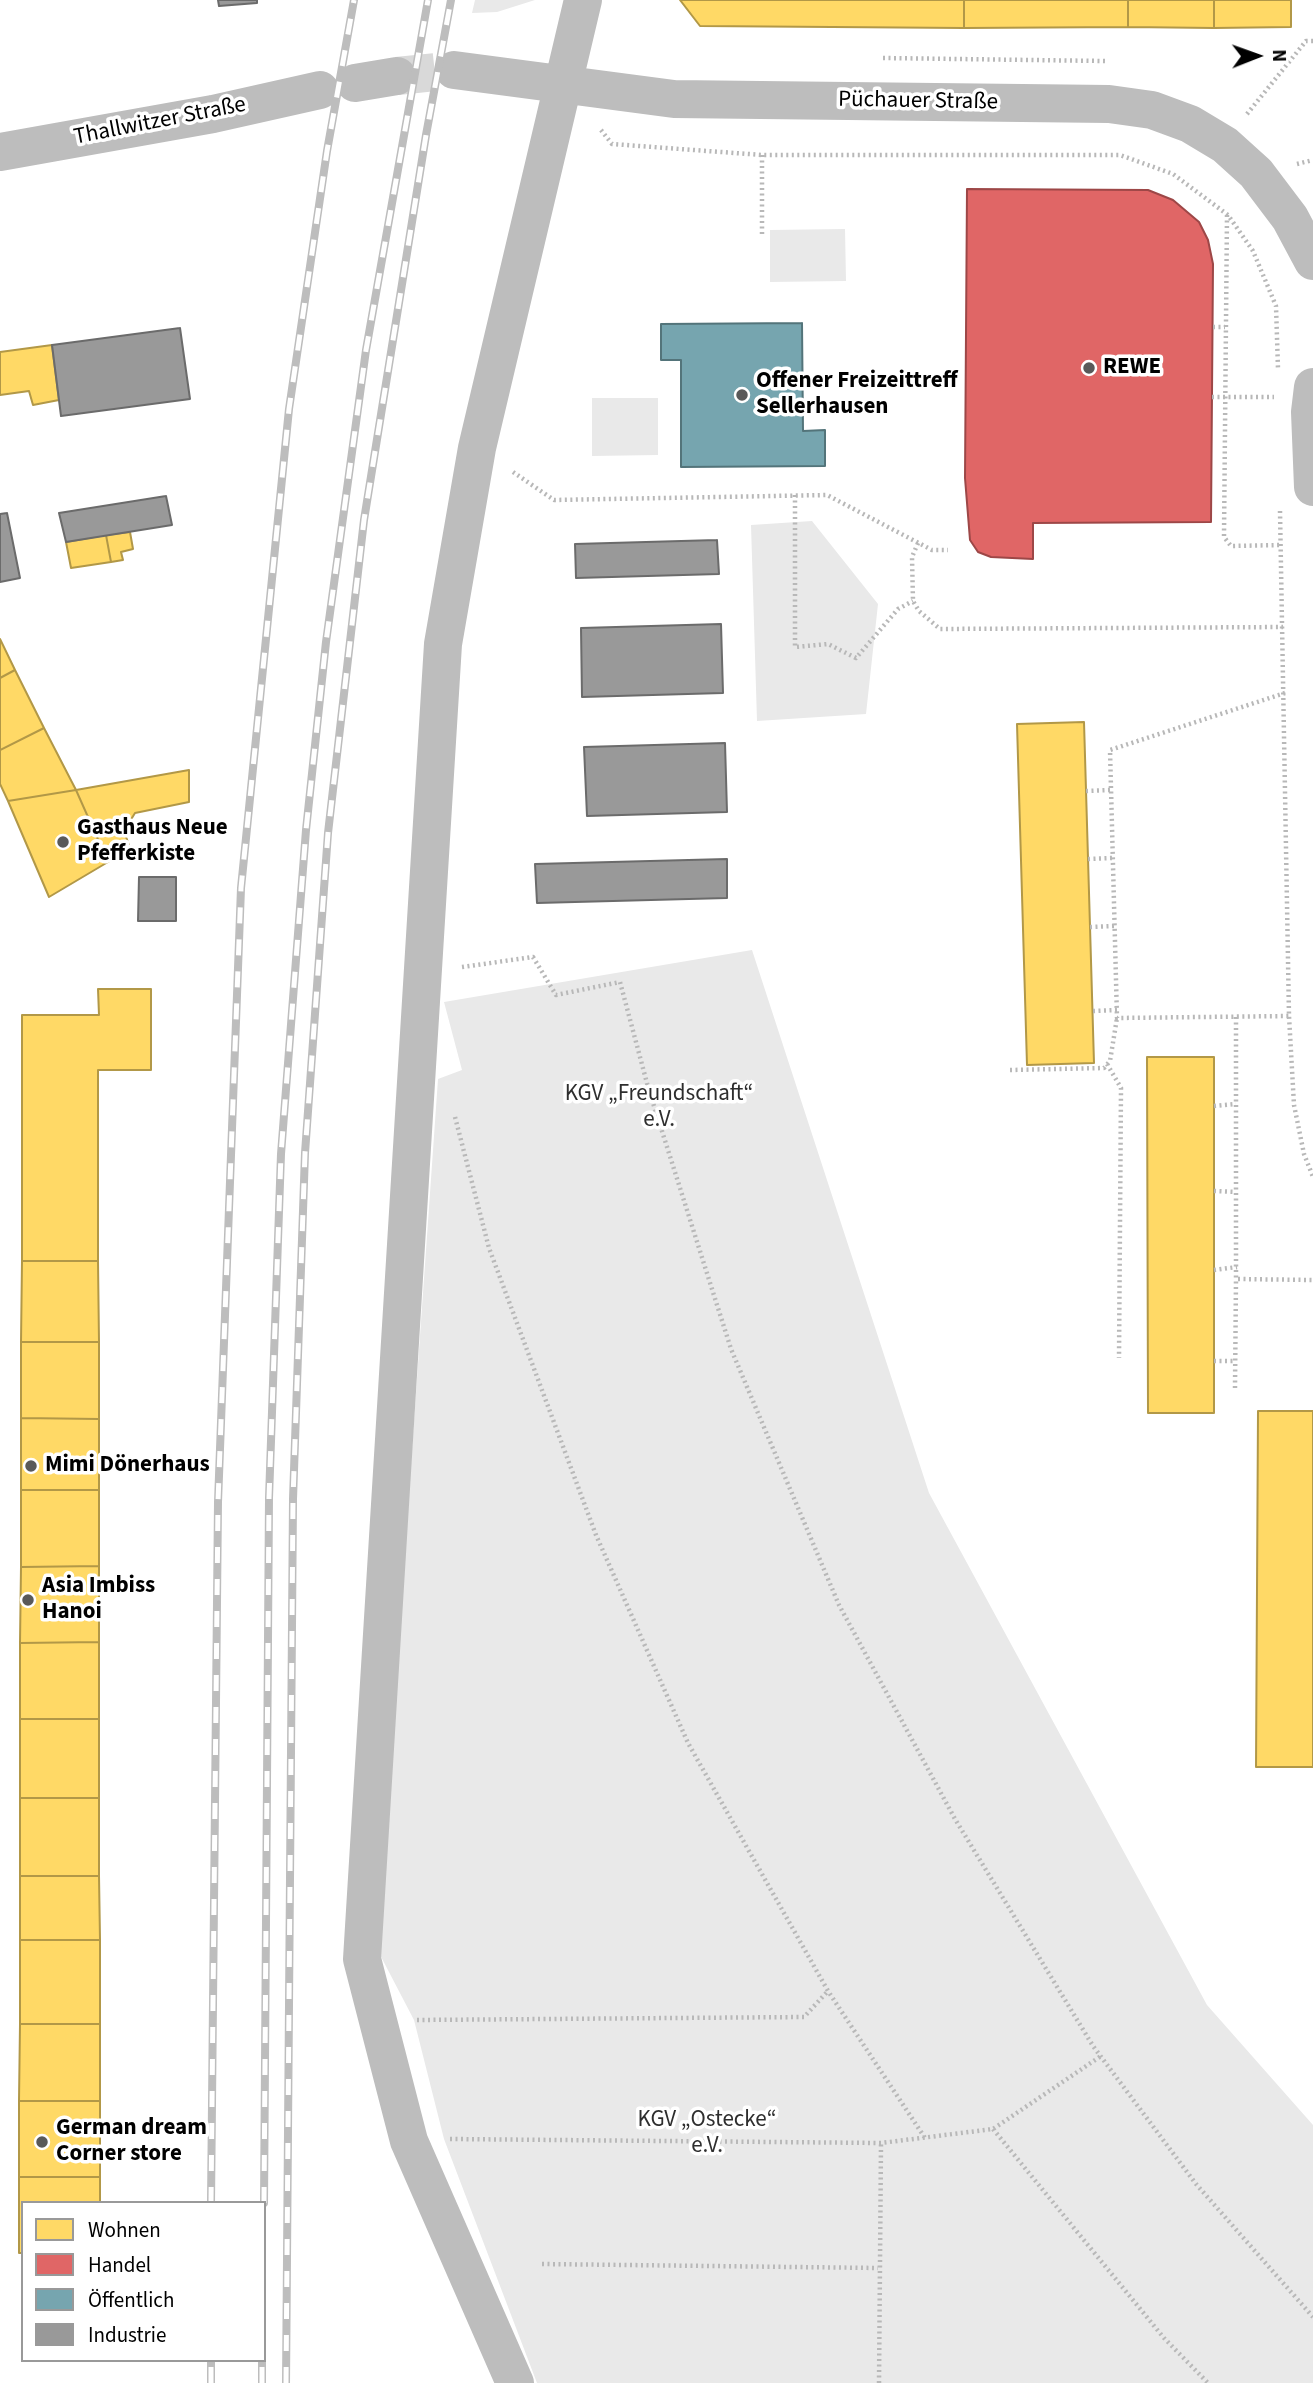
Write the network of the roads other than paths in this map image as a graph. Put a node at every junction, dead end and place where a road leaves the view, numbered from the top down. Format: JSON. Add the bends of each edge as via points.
{"nodes":[{"id":1,"x":583,"y":0,"type":"edge"},
{"id":2,"x":454,"y":70,"type":"tunnel mouth"},
{"id":3,"x":397,"y":76,"type":"tunnel mouth"},
{"id":4,"x":562,"y":82,"type":"junction"},
{"id":5,"x":0,"y":152,"type":"edge"},
{"id":6,"x":1313,"y":261,"type":"edge"},
{"id":7,"x":1313,"y":387,"type":"edge"},
{"id":8,"x":1313,"y":487,"type":"edge"},
{"id":9,"x":515,"y":2383,"type":"edge"}],
"edges":[{"from":1,"to":4,"type":"street"},
{"from":2,"to":4,"type":"street"},
{"from":3,"to":5,"type":"street","name":"Thallwitzer Straße"},
{"from":4,"to":6,"type":"street","name":"Püchauer Straße","via":[[674,99],[1110,104],[1152,110],[1190,124],[1225,145],[1256,173],[1290,218]]},
{"from":4,"to":9,"type":"street","via":[[489,456],[443,644],[362,1959],[410,2141]]},
{"from":7,"to":8,"type":"street"}]}
